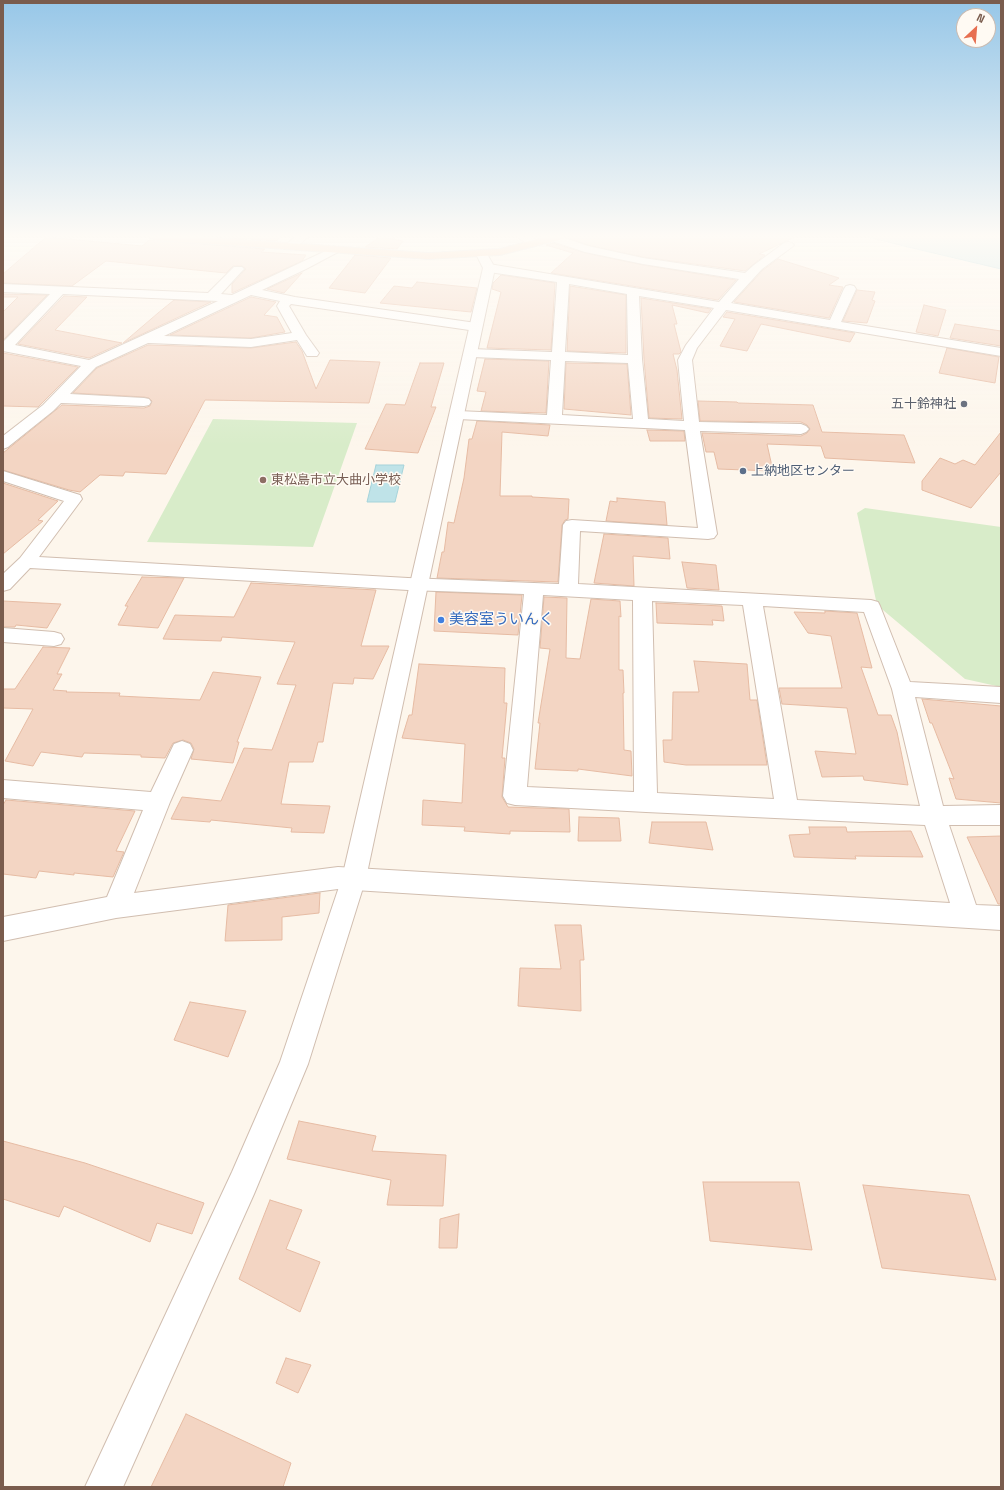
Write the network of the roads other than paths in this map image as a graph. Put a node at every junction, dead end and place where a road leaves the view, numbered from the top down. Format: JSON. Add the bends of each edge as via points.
{"nodes":[{"id":1,"x":44,"y":307,"type":"edge"},
{"id":2,"x":215,"y":307,"type":"edge"},
{"id":3,"x":283,"y":307,"type":"edge"},
{"id":4,"x":339,"y":307,"type":"edge"},
{"id":5,"x":479,"y":307,"type":"edge"},
{"id":6,"x":561,"y":307,"type":"edge"},
{"id":7,"x":633,"y":307,"type":"edge"},
{"id":8,"x":721,"y":307,"type":"edge"},
{"id":9,"x":731,"y":307,"type":"edge"},
{"id":10,"x":842,"y":307,"type":"edge"},
{"id":11,"x":834,"y":324,"type":"junction"},
{"id":12,"x":476,"y":327,"type":"junction"},
{"id":13,"x":300,"y":336,"type":"junction"},
{"id":14,"x":147,"y":338,"type":"junction"},
{"id":15,"x":5,"y":347,"type":"edge"},
{"id":16,"x":1001,"y":352,"type":"edge"},
{"id":17,"x":312,"y":353,"type":"dead end"},
{"id":18,"x":471,"y":353,"type":"junction"},
{"id":19,"x":558,"y":356,"type":"junction"},
{"id":20,"x":635,"y":359,"type":"junction"},
{"id":21,"x":91,"y":364,"type":"junction"},
{"id":22,"x":57,"y":398,"type":"junction"},
{"id":23,"x":144,"y":402,"type":"dead end"},
{"id":24,"x":458,"y":415,"type":"junction"},
{"id":25,"x":554,"y":419,"type":"junction"},
{"id":26,"x":641,"y":423,"type":"junction"},
{"id":27,"x":692,"y":426,"type":"junction"},
{"id":28,"x":801,"y":428,"type":"dead end"},
{"id":29,"x":3,"y":444,"type":"edge"},
{"id":30,"x":3,"y":476,"type":"edge"},
{"id":31,"x":26,"y":562,"type":"junction"},
{"id":32,"x":3,"y":585,"type":"edge"},
{"id":33,"x":419,"y":585,"type":"junction"},
{"id":34,"x":534,"y":589,"type":"junction"},
{"id":35,"x":568,"y":590,"type":"junction"},
{"id":36,"x":642,"y":594,"type":"junction"},
{"id":37,"x":752,"y":600,"type":"junction"},
{"id":38,"x":3,"y":635,"type":"edge"},
{"id":39,"x":54,"y":639,"type":"dead end"},
{"id":40,"x":902,"y":689,"type":"junction"},
{"id":41,"x":1001,"y":695,"type":"edge"},
{"id":42,"x":182,"y":750,"type":"dead end"},
{"id":43,"x":3,"y":788,"type":"edge"},
{"id":44,"x":158,"y":802,"type":"junction"},
{"id":45,"x":646,"y":803,"type":"junction"},
{"id":46,"x":787,"y":810,"type":"junction"},
{"id":47,"x":1001,"y":815,"type":"edge"},
{"id":48,"x":934,"y":816,"type":"junction"},
{"id":49,"x":354,"y":878,"type":"junction"},
{"id":50,"x":116,"y":907,"type":"junction"},
{"id":51,"x":967,"y":916,"type":"junction"},
{"id":52,"x":1001,"y":918,"type":"edge"},
{"id":53,"x":3,"y":929,"type":"edge"},
{"id":54,"x":104,"y":1487,"type":"edge"}],
"edges":[{"from":1,"to":15,"type":"street"},
{"from":2,"to":14,"type":"street"},
{"from":3,"to":13,"type":"street"},
{"from":4,"to":12,"type":"street"},
{"from":5,"to":12,"type":"street"},
{"from":6,"to":19,"type":"street"},
{"from":7,"to":20,"type":"street"},
{"from":8,"to":27,"type":"street","via":[[685,360]]},
{"from":9,"to":11,"type":"street"},
{"from":10,"to":11,"type":"street"},
{"from":11,"to":16,"type":"street"},
{"from":12,"to":18,"type":"street"},
{"from":13,"to":14,"type":"street","via":[[251,343]]},
{"from":13,"to":17,"type":"street"},
{"from":14,"to":21,"type":"street"},
{"from":15,"to":21,"type":"street"},
{"from":18,"to":19,"type":"street"},
{"from":18,"to":24,"type":"street"},
{"from":19,"to":20,"type":"street"},
{"from":19,"to":25,"type":"street"},
{"from":20,"to":26,"type":"street"},
{"from":21,"to":22,"type":"street"},
{"from":22,"to":23,"type":"street"},
{"from":22,"to":29,"type":"street"},
{"from":24,"to":25,"type":"street"},
{"from":24,"to":33,"type":"street"},
{"from":25,"to":26,"type":"street"},
{"from":26,"to":27,"type":"street"},
{"from":27,"to":28,"type":"street"},
{"from":27,"to":35,"type":"street","via":[[708,534],[572,525]]},
{"from":30,"to":31,"type":"street","via":[[74,498]]},
{"from":31,"to":32,"type":"street"},
{"from":31,"to":33,"type":"street"},
{"from":33,"to":34,"type":"street"},
{"from":33,"to":49,"type":"street"},
{"from":34,"to":35,"type":"street"},
{"from":34,"to":45,"type":"street","via":[[515,796]]},
{"from":35,"to":36,"type":"street"},
{"from":36,"to":37,"type":"street"},
{"from":36,"to":45,"type":"street"},
{"from":37,"to":40,"type":"street","via":[[871,606]]},
{"from":37,"to":46,"type":"street"},
{"from":38,"to":39,"type":"street"},
{"from":40,"to":41,"type":"street"},
{"from":40,"to":48,"type":"street"},
{"from":42,"to":44,"type":"street"},
{"from":43,"to":44,"type":"street"},
{"from":44,"to":50,"type":"street"},
{"from":45,"to":46,"type":"street"},
{"from":46,"to":48,"type":"street"},
{"from":47,"to":48,"type":"street"},
{"from":48,"to":51,"type":"street"},
{"from":49,"to":50,"type":"street"},
{"from":49,"to":51,"type":"street"},
{"from":49,"to":54,"type":"street","via":[[294,1064],[243,1183]]},
{"from":50,"to":53,"type":"street"},
{"from":51,"to":52,"type":"street"}]}
